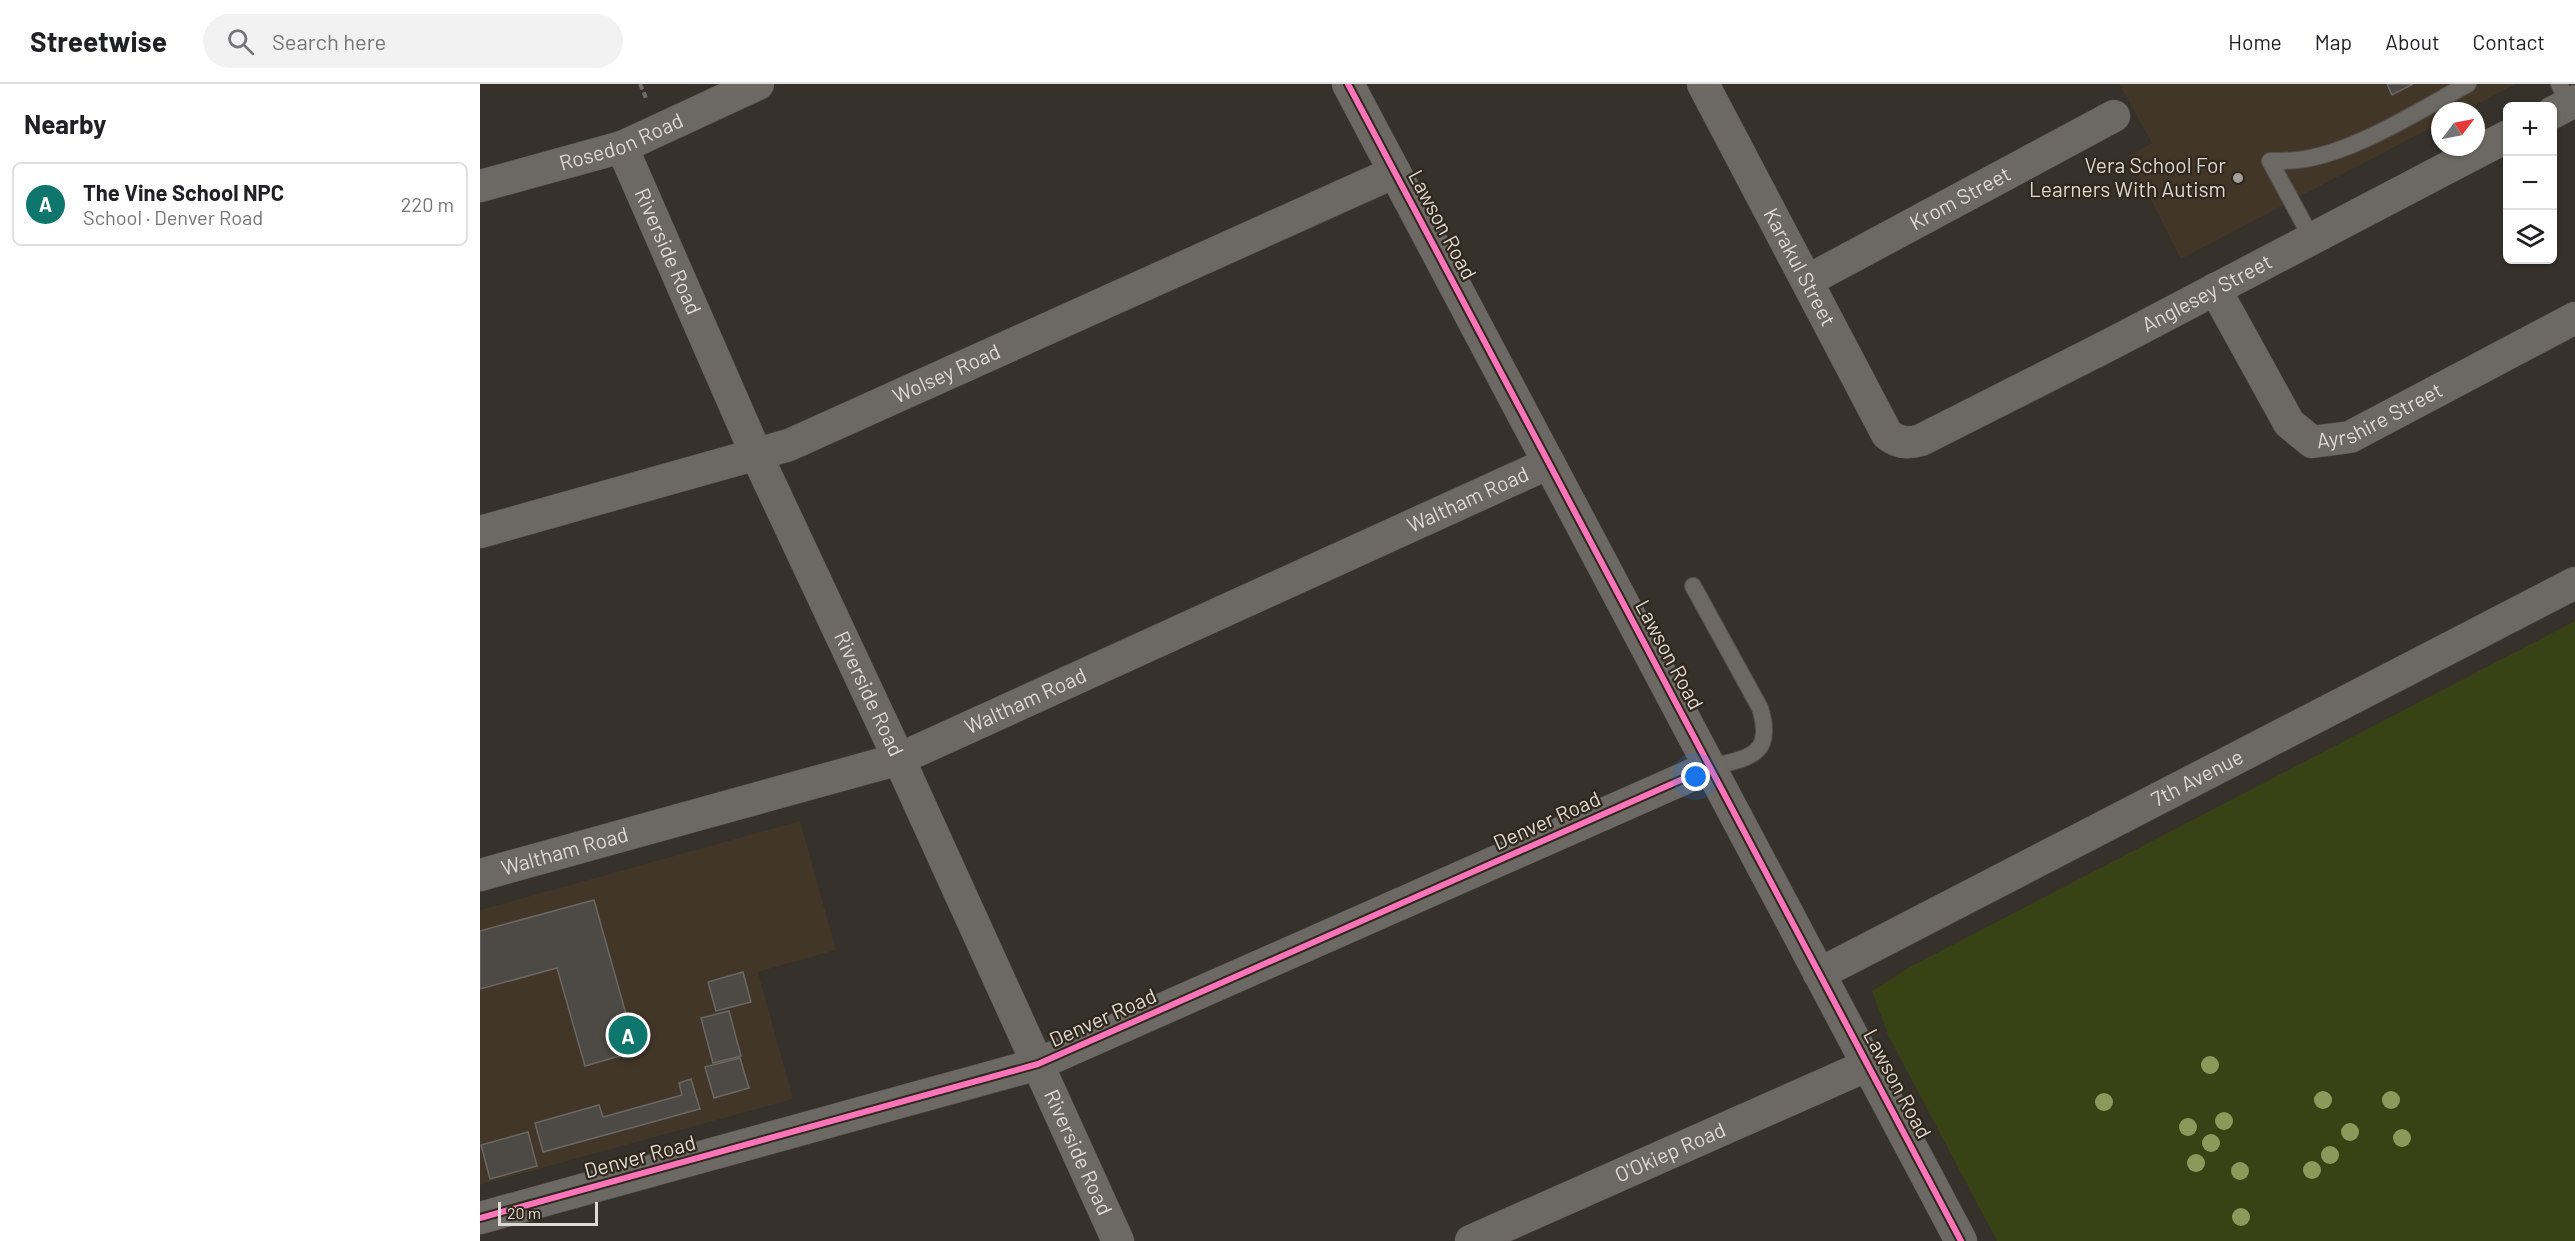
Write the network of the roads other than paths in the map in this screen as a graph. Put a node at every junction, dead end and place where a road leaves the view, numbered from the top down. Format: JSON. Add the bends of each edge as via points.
{"nodes":[{"id":1,"x":759,"y":84,"type":"edge"},
{"id":2,"x":1348,"y":84,"type":"edge"},
{"id":3,"x":1703,"y":84,"type":"edge"},
{"id":4,"x":2468,"y":84,"type":"edge"},
{"id":5,"x":2114,"y":116,"type":"dead end"},
{"id":6,"x":2503,"y":139,"type":"edge"},
{"id":7,"x":622,"y":147,"type":"junction"},
{"id":8,"x":1395,"y":172,"type":"junction"},
{"id":9,"x":480,"y":186,"type":"edge"},
{"id":10,"x":2312,"y":239,"type":"junction"},
{"id":11,"x":1807,"y":281,"type":"junction"},
{"id":12,"x":2215,"y":289,"type":"junction"},
{"id":13,"x":2575,"y":318,"type":"edge"},
{"id":14,"x":1904,"y":442,"type":"joint"},
{"id":15,"x":757,"y":456,"type":"junction"},
{"id":16,"x":1549,"y":463,"type":"junction"},
{"id":17,"x":480,"y":532,"type":"edge"},
{"id":18,"x":2575,"y":583,"type":"edge"},
{"id":19,"x":1693,"y":586,"type":"dead end"},
{"id":20,"x":899,"y":759,"type":"junction"},
{"id":21,"x":1710,"y":766,"type":"junction"},
{"id":22,"x":480,"y":875,"type":"edge"},
{"id":23,"x":1820,"y":974,"type":"junction"},
{"id":24,"x":1038,"y":1064,"type":"junction"},
{"id":25,"x":1868,"y":1065,"type":"junction"},
{"id":26,"x":480,"y":1218,"type":"edge"},
{"id":27,"x":1118,"y":1241,"type":"edge"},
{"id":28,"x":1471,"y":1241,"type":"edge"},
{"id":29,"x":1961,"y":1241,"type":"edge"}],
"edges":[{"from":1,"to":7,"type":"street","name":"Rosedon Road"},
{"from":2,"to":8,"type":"street","name":"Lawson Road"},
{"from":3,"to":11,"type":"street","name":"Karakul Street"},
{"from":4,"to":10,"type":"lane","via":[[2373,135],[2323,155],[2270,161]]},
{"from":5,"to":11,"type":"street","name":"Krom Street"},
{"from":6,"to":10,"type":"street","name":"Anglesey Street"},
{"from":7,"to":9,"type":"street","name":"Rosedon Road"},
{"from":7,"to":15,"type":"street","name":"Riverside Road"},
{"from":8,"to":15,"type":"street","name":"Wolsey Road"},
{"from":8,"to":16,"type":"street","name":"Lawson Road"},
{"from":10,"to":12,"type":"street","name":"Anglesey Street"},
{"from":11,"to":14,"type":"street","name":"Karakul Street","via":[[1887,434]]},
{"from":12,"to":13,"type":"street","name":"Ayrshire Street","via":[[2289,423],[2312,442],[2350,437]]},
{"from":12,"to":14,"type":"street","name":"Anglesey Street","via":[[1921,440]]},
{"from":15,"to":17,"type":"street","name":"Wolsey Road"},
{"from":15,"to":20,"type":"street","name":"Riverside Road"},
{"from":16,"to":20,"type":"street","name":"Waltham Road"},
{"from":16,"to":21,"type":"street","name":"Lawson Road"},
{"from":18,"to":23,"type":"street","name":"7th Avenue"},
{"from":19,"to":21,"type":"lane","via":[[1760,708],[1765,725],[1761,748],[1750,757]]},
{"from":20,"to":22,"type":"street","name":"Waltham Road"},
{"from":20,"to":24,"type":"street","name":"Riverside Road"},
{"from":21,"to":23,"type":"street","name":"Lawson Road"},
{"from":21,"to":24,"type":"street","name":"Denver Road"},
{"from":23,"to":25,"type":"street","name":"Lawson Road"},
{"from":24,"to":26,"type":"street","name":"Denver Road"},
{"from":24,"to":27,"type":"street","name":"Riverside Road"},
{"from":25,"to":28,"type":"street","name":"O'Okiep Road"},
{"from":25,"to":29,"type":"street","name":"Lawson Road"}]}
